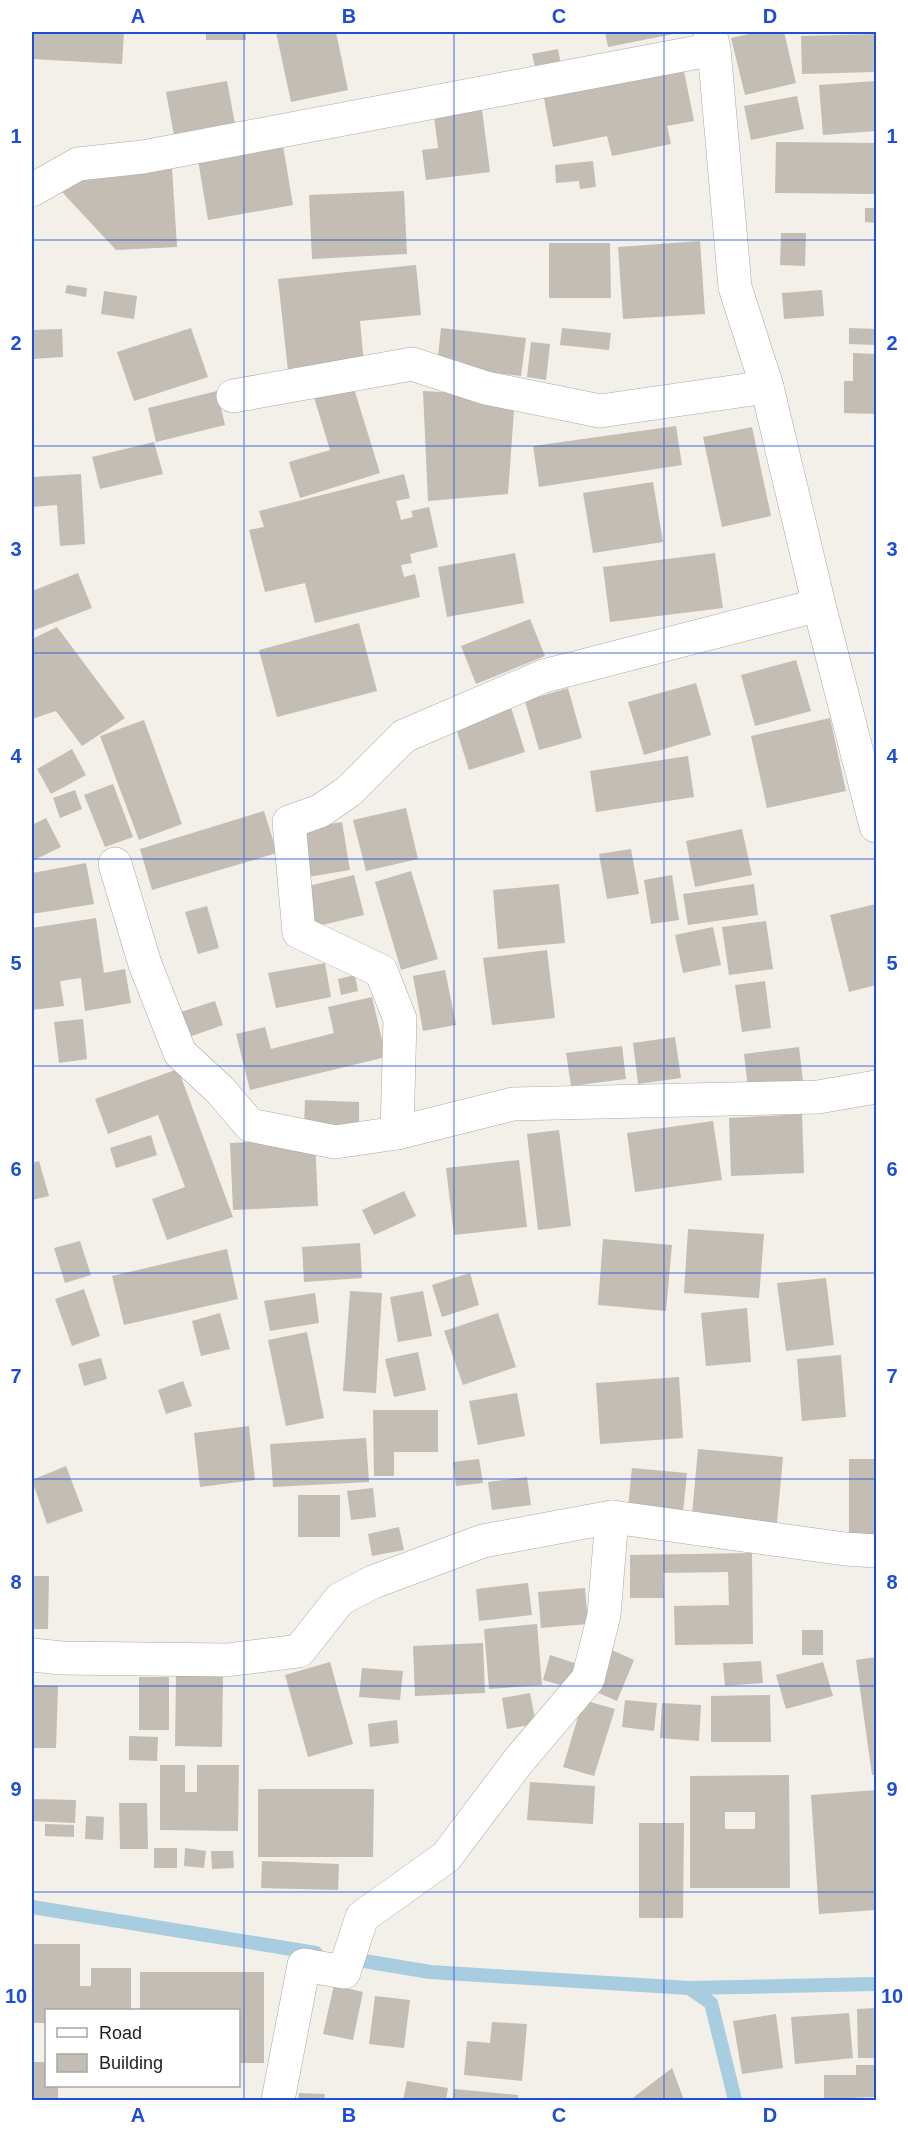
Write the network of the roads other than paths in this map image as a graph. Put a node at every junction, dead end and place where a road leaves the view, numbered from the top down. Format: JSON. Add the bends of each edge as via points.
{"nodes":[{"id":1,"x":712,"y":40,"type":"edge"},
{"id":2,"x":32,"y":190,"type":"edge"},
{"id":3,"x":767,"y":387,"type":"junction"},
{"id":4,"x":233,"y":396,"type":"dead end"},
{"id":5,"x":819,"y":605,"type":"junction"},
{"id":6,"x":876,"y":826,"type":"edge"},
{"id":7,"x":115,"y":864,"type":"dead end"},
{"id":8,"x":876,"y":1088,"type":"edge"},
{"id":9,"x":398,"y":1133,"type":"junction"},
{"id":10,"x":612,"y":1517,"type":"junction"},
{"id":11,"x":876,"y":1551,"type":"edge"},
{"id":12,"x":32,"y":1655,"type":"edge"},
{"id":13,"x":278,"y":2100,"type":"edge"}],
"edges":[{"from":1,"to":2,"type":"street","via":[[143,157],[78,164]]},
{"from":1,"to":3,"type":"street","via":[[735,287]]},
{"from":3,"to":4,"type":"street","via":[[600,411],[486,388],[412,364]]},
{"from":3,"to":5,"type":"street"},
{"from":5,"to":6,"type":"street"},
{"from":5,"to":9,"type":"street","via":[[544,676],[404,736],[349,790],[320,811],[289,822],[299,932],[381,971],[400,1019]]},
{"from":7,"to":9,"type":"street","via":[[145,964],[180,1053],[250,1125],[335,1142]]},
{"from":8,"to":9,"type":"street","via":[[818,1097],[513,1104]]},
{"from":10,"to":11,"type":"street"},
{"from":10,"to":12,"type":"street","via":[[483,1541],[373,1582],[340,1599],[299,1651],[227,1660]]},
{"from":10,"to":13,"type":"street","via":[[604,1615],[588,1679],[520,1759],[446,1857],[362,1917],[344,1972],[304,1965]]}]}
